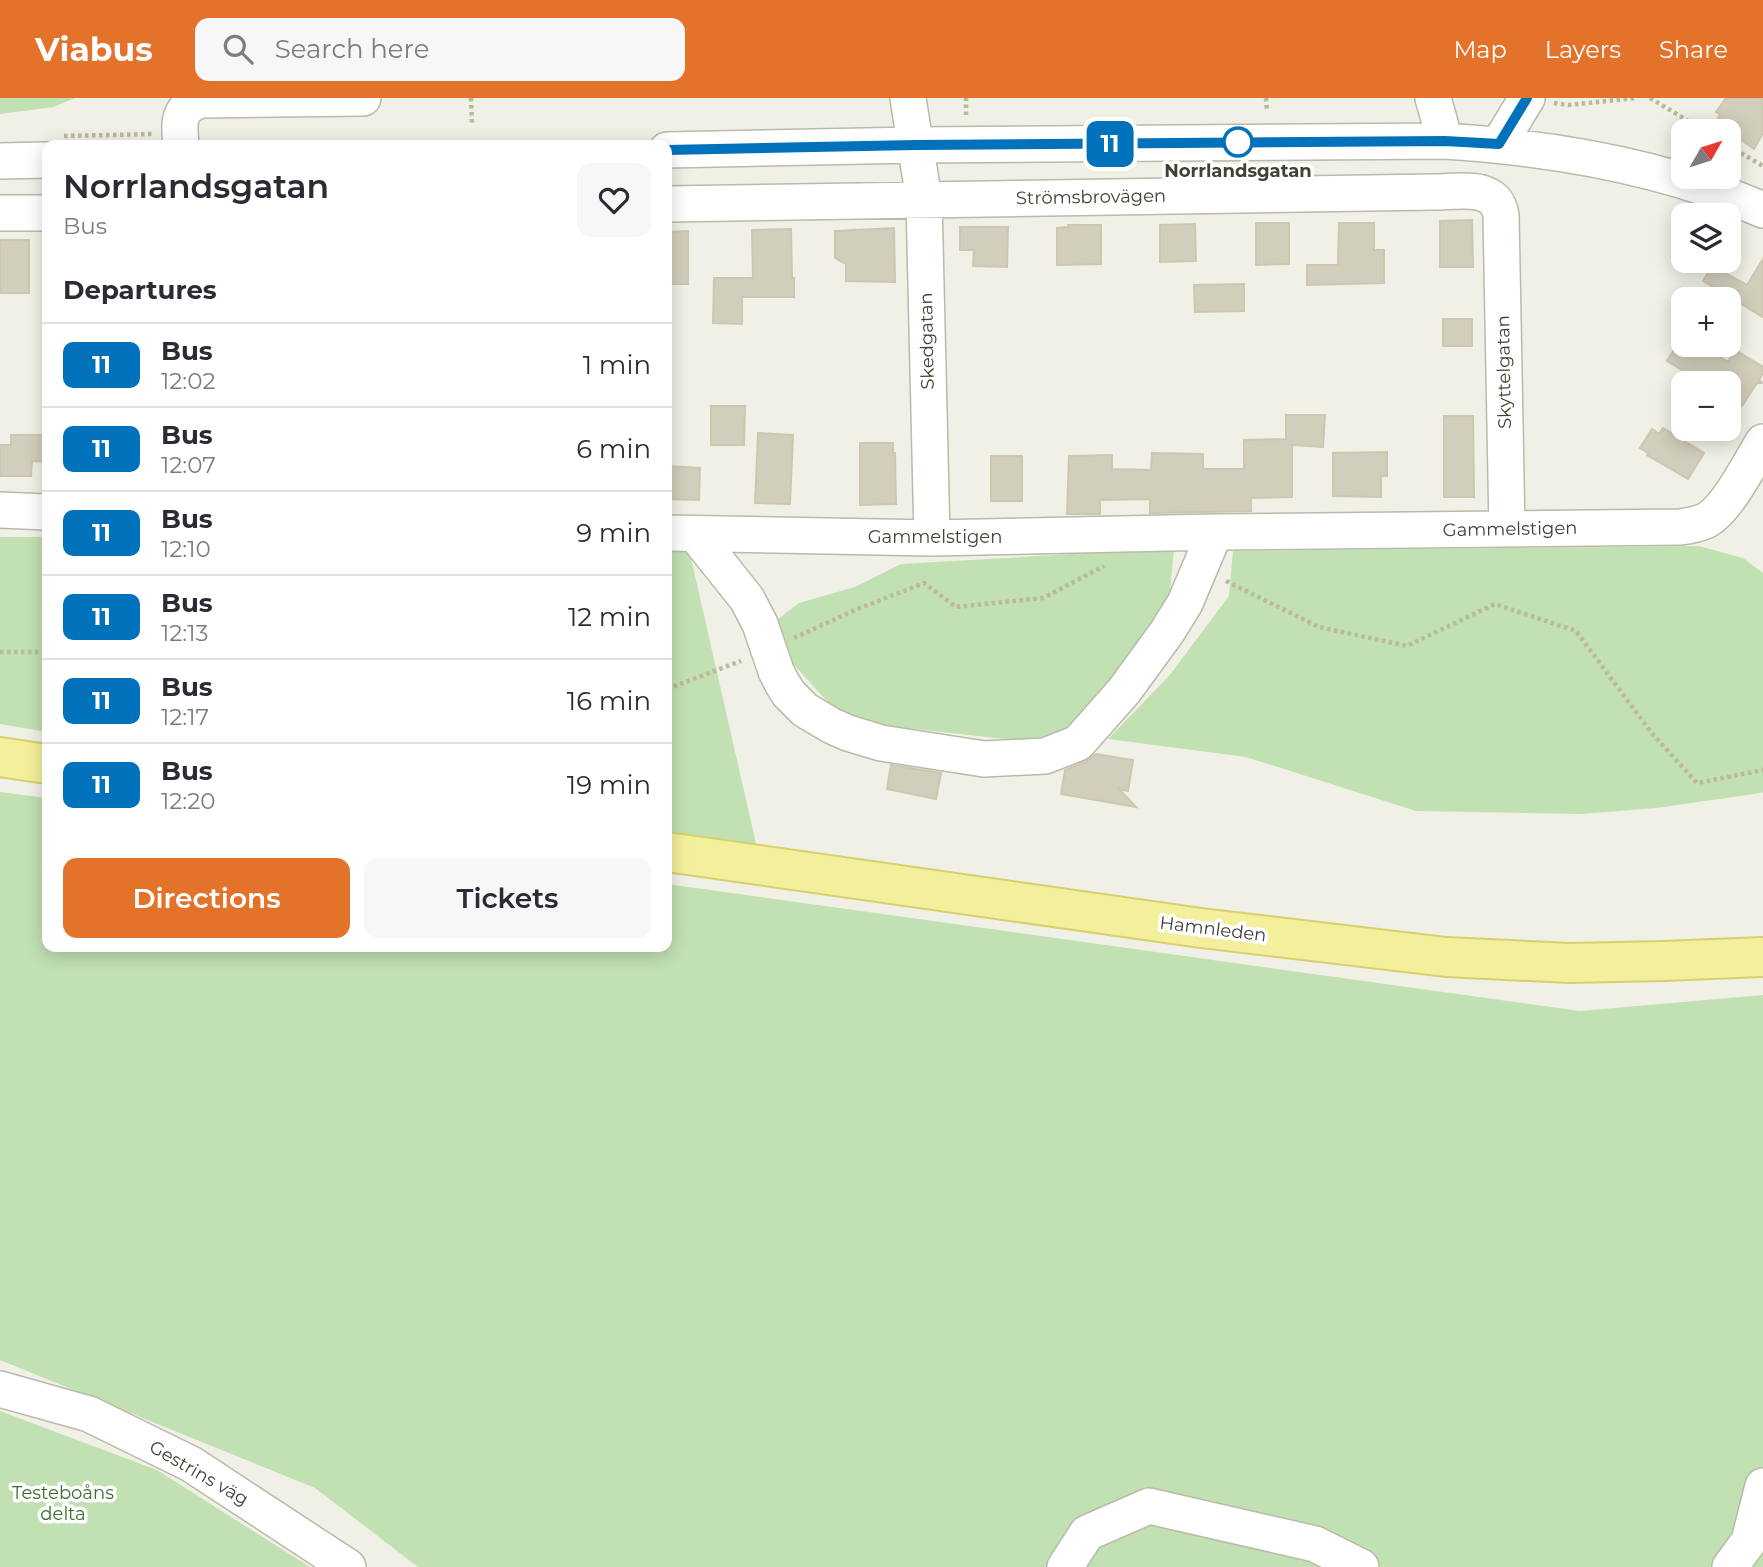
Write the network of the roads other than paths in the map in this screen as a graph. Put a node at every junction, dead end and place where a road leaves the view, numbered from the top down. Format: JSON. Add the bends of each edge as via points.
{"nodes":[{"id":1,"x":363,"y":98,"type":"edge"},
{"id":2,"x":908,"y":98,"type":"edge"},
{"id":3,"x":1433,"y":98,"type":"edge"},
{"id":4,"x":1527,"y":99,"type":"edge"},
{"id":5,"x":180,"y":139,"type":"edge"},
{"id":6,"x":1445,"y":141,"type":"junction"},
{"id":7,"x":1499,"y":144,"type":"junction"},
{"id":8,"x":916,"y":145,"type":"junction"},
{"id":9,"x":42,"y":150,"type":"edge"},
{"id":10,"x":672,"y":150,"type":"edge"},
{"id":11,"x":0,"y":161,"type":"edge"},
{"id":12,"x":924,"y":200,"type":"junction"},
{"id":13,"x":672,"y":204,"type":"edge"},
{"id":14,"x":1763,"y":210,"type":"edge"},
{"id":15,"x":42,"y":213,"type":"edge"},
{"id":16,"x":0,"y":214,"type":"edge"},
{"id":17,"x":1501,"y":215,"type":"joint"},
{"id":18,"x":1763,"y":442,"type":"edge"},
{"id":19,"x":0,"y":510,"type":"edge"},
{"id":20,"x":42,"y":512,"type":"edge"},
{"id":21,"x":1507,"y":529,"type":"junction"},
{"id":22,"x":1215,"y":532,"type":"junction"},
{"id":23,"x":682,"y":534,"type":"edge"},
{"id":24,"x":932,"y":538,"type":"junction"},
{"id":25,"x":0,"y":757,"type":"edge"},
{"id":26,"x":42,"y":763,"type":"edge"},
{"id":27,"x":672,"y":853,"type":"edge"},
{"id":28,"x":1763,"y":957,"type":"edge"},
{"id":29,"x":0,"y":1389,"type":"edge"},
{"id":30,"x":1763,"y":1486,"type":"edge"},
{"id":31,"x":348,"y":1567,"type":"edge"},
{"id":32,"x":1065,"y":1567,"type":"edge"},
{"id":33,"x":1361,"y":1567,"type":"edge"},
{"id":34,"x":1730,"y":1567,"type":"edge"}],
"edges":[{"from":1,"to":5,"type":"street","via":[[202,100],[184,111]]},
{"from":2,"to":8,"type":"street","name":"Skedgatan"},
{"from":3,"to":6,"type":"street"},
{"from":4,"to":7,"type":"street"},
{"from":6,"to":7,"type":"street"},
{"from":6,"to":8,"type":"street"},
{"from":7,"to":14,"type":"street","via":[[1646,170]]},
{"from":8,"to":10,"type":"street"},
{"from":8,"to":12,"type":"street","name":"Skedgatan"},
{"from":9,"to":11,"type":"street"},
{"from":12,"to":13,"type":"street","name":"Strömsbrovägen"},
{"from":12,"to":17,"type":"street","name":"Strömsbrovägen","via":[[1476,191],[1493,197]]},
{"from":12,"to":24,"type":"street","name":"Skedgatan"},
{"from":15,"to":16,"type":"street"},
{"from":17,"to":21,"type":"street","name":"Skyttelgatan"},
{"from":18,"to":21,"type":"street","name":"Gammelstigen","via":[[1722,507],[1692,526]]},
{"from":19,"to":20,"type":"street"},
{"from":21,"to":22,"type":"street","name":"Gammelstigen"},
{"from":22,"to":23,"type":"street","name":"Gammelstigen","via":[[1185,603],[1167,632],[1078,743],[1045,756],[984,759],[881,743],[816,717],[796,702],[782,683],[747,599]]},
{"from":22,"to":24,"type":"street","name":"Gammelstigen"},
{"from":23,"to":24,"type":"street","name":"Gammelstigen"},
{"from":25,"to":26,"type":"main road"},
{"from":27,"to":28,"type":"main road","name":"Hamnleden","via":[[1201,928],[1446,957],[1570,962]]},
{"from":29,"to":31,"type":"street","name":"Gestrins väg","via":[[89,1414],[191,1464]]},
{"from":30,"to":34,"type":"street","via":[[1749,1541]]},
{"from":32,"to":33,"type":"street","via":[[1087,1534],[1149,1506],[1315,1544]]}]}
